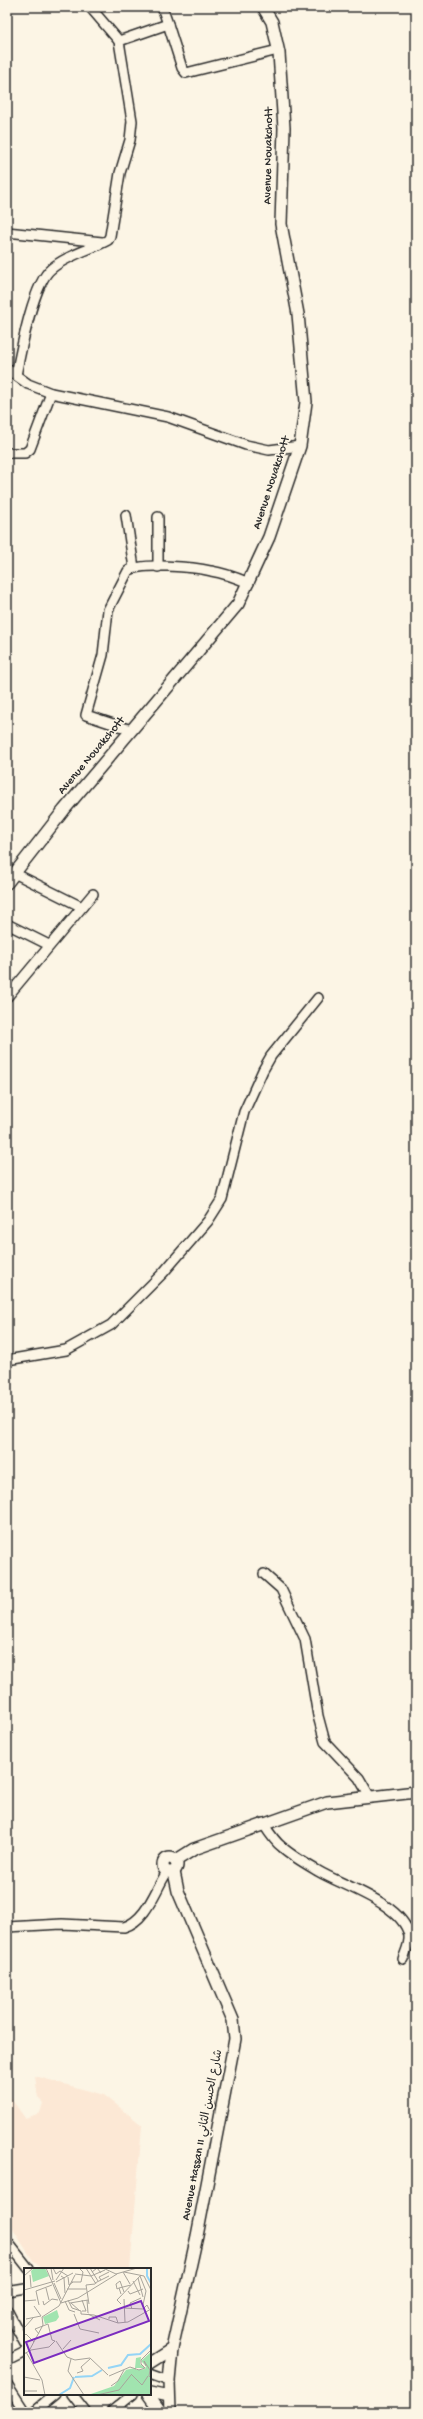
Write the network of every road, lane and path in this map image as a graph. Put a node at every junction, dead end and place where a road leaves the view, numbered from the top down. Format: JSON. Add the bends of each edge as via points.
{"nodes":[{"id":1,"x":90,"y":7,"type":"edge"},
{"id":2,"x":162,"y":7,"type":"edge"},
{"id":3,"x":263,"y":7,"type":"edge"},
{"id":4,"x":168,"y":24,"type":"junction"},
{"id":5,"x":119,"y":41,"type":"junction"},
{"id":6,"x":278,"y":50,"type":"junction"},
{"id":7,"x":7,"y":232,"type":"edge"},
{"id":8,"x":104,"y":242,"type":"junction"},
{"id":9,"x":7,"y":369,"type":"edge"},
{"id":10,"x":16,"y":375,"type":"junction"},
{"id":11,"x":51,"y":393,"type":"junction"},
{"id":12,"x":300,"y":446,"type":"junction"},
{"id":13,"x":7,"y":453,"type":"edge"},
{"id":14,"x":126,"y":515,"type":"dead end"},
{"id":15,"x":158,"y":517,"type":"dead end"},
{"id":16,"x":158,"y":567,"type":"junction"},
{"id":17,"x":134,"y":568,"type":"junction"},
{"id":18,"x":249,"y":583,"type":"junction"},
{"id":19,"x":131,"y":730,"type":"junction"},
{"id":20,"x":14,"y":873,"type":"junction"},
{"id":21,"x":7,"y":883,"type":"edge"},
{"id":22,"x":93,"y":894,"type":"dead end"},
{"id":23,"x":82,"y":907,"type":"junction"},
{"id":24,"x":7,"y":924,"type":"edge"},
{"id":25,"x":49,"y":944,"type":"junction"},
{"id":26,"x":7,"y":997,"type":"edge"},
{"id":27,"x":318,"y":998,"type":"dead end"},
{"id":28,"x":7,"y":1360,"type":"edge"},
{"id":29,"x":264,"y":1574,"type":"dead end"},
{"id":30,"x":416,"y":1792,"type":"edge"},
{"id":31,"x":370,"y":1797,"type":"junction"},
{"id":32,"x":263,"y":1823,"type":"junction"},
{"id":33,"x":172,"y":1868,"type":"junction"},
{"id":34,"x":7,"y":1927,"type":"edge"},
{"id":35,"x":403,"y":1959,"type":"dead end"},
{"id":36,"x":7,"y":2241,"type":"edge"},
{"id":37,"x":28,"y":2268,"type":"edge"},
{"id":38,"x":24,"y":2288,"type":"edge"},
{"id":39,"x":7,"y":2291,"type":"edge"},
{"id":40,"x":7,"y":2310,"type":"edge"},
{"id":41,"x":24,"y":2342,"type":"edge"},
{"id":42,"x":172,"y":2350,"type":"junction"},
{"id":43,"x":24,"y":2352,"type":"edge"},
{"id":44,"x":7,"y":2361,"type":"edge"},
{"id":45,"x":151,"y":2363,"type":"edge"},
{"id":46,"x":151,"y":2374,"type":"edge"},
{"id":47,"x":169,"y":2381,"type":"junction"},
{"id":48,"x":7,"y":2384,"type":"edge"},
{"id":49,"x":151,"y":2393,"type":"edge"},
{"id":50,"x":54,"y":2395,"type":"edge"},
{"id":51,"x":73,"y":2395,"type":"edge"},
{"id":52,"x":132,"y":2395,"type":"edge"},
{"id":53,"x":150,"y":2395,"type":"edge"},
{"id":54,"x":169,"y":2396,"type":"junction"},
{"id":55,"x":25,"y":2412,"type":"edge"},
{"id":56,"x":33,"y":2412,"type":"edge"},
{"id":57,"x":86,"y":2412,"type":"edge"},
{"id":58,"x":111,"y":2412,"type":"edge"},
{"id":59,"x":161,"y":2412,"type":"edge"},
{"id":60,"x":170,"y":2412,"type":"edge"}],
"edges":[{"from":1,"to":5,"type":"street"},
{"from":2,"to":4,"type":"street"},
{"from":3,"to":6,"type":"street","name":"Avenue Nouakchott","via":[[272,22]]},
{"from":4,"to":5,"type":"street"},
{"from":4,"to":6,"type":"street","via":[[186,74]]},
{"from":5,"to":8,"type":"street","via":[[132,121],[120,172],[110,236]]},
{"from":6,"to":12,"type":"street","name":"Avenue Nouakchott","via":[[284,128],[281,224],[298,314],[306,402]]},
{"from":7,"to":8,"type":"street"},
{"from":8,"to":10,"type":"street","via":[[52,268],[44,276],[35,298]]},
{"from":9,"to":10,"type":"street"},
{"from":10,"to":11,"type":"street","via":[[28,384]]},
{"from":11,"to":12,"type":"street","via":[[168,417],[259,449],[277,450]]},
{"from":11,"to":13,"type":"street","via":[[30,449],[24,453]]},
{"from":12,"to":18,"type":"street","name":"Avenue Nouakchott","via":[[269,537]]},
{"from":14,"to":17,"type":"street"},
{"from":15,"to":16,"type":"street"},
{"from":16,"to":17,"type":"street"},
{"from":16,"to":18,"type":"street","via":[[211,570]]},
{"from":17,"to":19,"type":"street","via":[[128,571],[124,584],[110,605],[106,618],[103,655],[86,715]]},
{"from":18,"to":19,"type":"street","name":"Avenue Nouakchott","via":[[228,618]]},
{"from":19,"to":20,"type":"street","name":"Avenue Nouakchott"},
{"from":20,"to":21,"type":"street","name":"Avenue Nouakchott"},
{"from":20,"to":23,"type":"street"},
{"from":22,"to":23,"type":"street"},
{"from":23,"to":25,"type":"street"},
{"from":24,"to":25,"type":"street"},
{"from":25,"to":26,"type":"street"},
{"from":27,"to":28,"type":"street","via":[[271,1056],[263,1070],[244,1112],[222,1199],[208,1221],[163,1273],[112,1325],[66,1350]]},
{"from":29,"to":31,"type":"street","via":[[281,1589],[305,1639],[325,1742],[359,1778]]},
{"from":30,"to":31,"type":"street"},
{"from":31,"to":32,"type":"street","via":[[327,1802]]},
{"from":32,"to":33,"type":"street","via":[[194,1848]]},
{"from":32,"to":35,"type":"street","via":[[281,1847],[395,1914],[409,1936]]},
{"from":33,"to":34,"type":"street","via":[[143,1914],[132,1924],[124,1927],[62,1924]]},
{"from":33,"to":42,"type":"street","name":"Avenue Hassan II شارع الحسن الثاني","via":[[178,1891],[233,2020],[235,2039]]},
{"from":36,"to":37,"type":"street"},
{"from":38,"to":39,"type":"street"},
{"from":40,"to":41,"type":"street"},
{"from":42,"to":45,"type":"street"},
{"from":42,"to":47,"type":"street","name":"Avenue Hassan II شارع الحسن الثاني"},
{"from":43,"to":44,"type":"street"},
{"from":46,"to":47,"type":"street"},
{"from":47,"to":54,"type":"street","name":"Avenue Hassan II شارع الحسن الثاني"},
{"from":48,"to":55,"type":"street"},
{"from":49,"to":54,"type":"street"},
{"from":50,"to":56,"type":"street"},
{"from":51,"to":57,"type":"street"},
{"from":52,"to":58,"type":"street"},
{"from":53,"to":59,"type":"street"},
{"from":54,"to":60,"type":"street","name":"Avenue Hassan II شارع الحسن الثاني"}]}
